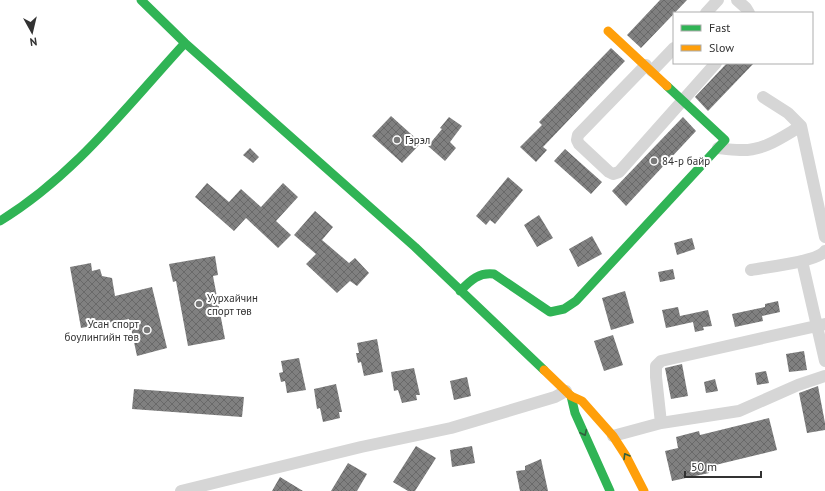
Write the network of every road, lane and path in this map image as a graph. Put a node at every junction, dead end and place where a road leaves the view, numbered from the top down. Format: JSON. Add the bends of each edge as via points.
{"nodes":[{"id":1,"x":141,"y":0,"type":"edge"},
{"id":2,"x":718,"y":0,"type":"edge"},
{"id":3,"x":737,"y":0,"type":"edge"},
{"id":4,"x":707,"y":12,"type":"edge"},
{"id":5,"x":748,"y":12,"type":"edge"},
{"id":6,"x":608,"y":31,"type":"dead end"},
{"id":7,"x":185,"y":42,"type":"junction"},
{"id":8,"x":673,"y":49,"type":"edge"},
{"id":9,"x":715,"y":64,"type":"edge"},
{"id":10,"x":649,"y":68,"type":"junction"},
{"id":11,"x":763,"y":97,"type":"dead end"},
{"id":12,"x":683,"y":100,"type":"junction"},
{"id":13,"x":801,"y":126,"type":"junction"},
{"id":14,"x":718,"y":148,"type":"junction"},
{"id":15,"x":0,"y":222,"type":"edge"},
{"id":16,"x":825,"y":237,"type":"edge"},
{"id":17,"x":825,"y":251,"type":"edge"},
{"id":18,"x":802,"y":261,"type":"junction"},
{"id":19,"x":751,"y":270,"type":"dead end"},
{"id":20,"x":460,"y":291,"type":"junction"},
{"id":21,"x":821,"y":325,"type":"edge"},
{"id":22,"x":825,"y":361,"type":"edge"},
{"id":23,"x":825,"y":376,"type":"edge"},
{"id":24,"x":568,"y":393,"type":"junction"},
{"id":25,"x":662,"y":423,"type":"junction"},
{"id":26,"x":613,"y":436,"type":"junction"},
{"id":27,"x":181,"y":491,"type":"edge"},
{"id":28,"x":610,"y":491,"type":"edge"},
{"id":29,"x":644,"y":491,"type":"edge"}],
"edges":[{"from":1,"to":7,"type":"main road"},
{"from":2,"to":4,"type":"street"},
{"from":3,"to":5,"type":"street"},
{"from":6,"to":10,"type":"main road"},
{"from":7,"to":15,"type":"main road","via":[[63,175],[32,201]]},
{"from":7,"to":20,"type":"main road"},
{"from":8,"to":10,"type":"street"},
{"from":9,"to":12,"type":"street"},
{"from":10,"to":12,"type":"main road"},
{"from":10,"to":12,"type":"street","via":[[578,135],[577,140],[584,149],[609,172],[616,173]]},
{"from":11,"to":13,"type":"street","via":[[788,113]]},
{"from":12,"to":14,"type":"main road","via":[[725,140]]},
{"from":13,"to":14,"type":"street","via":[[773,144],[756,149]]},
{"from":13,"to":16,"type":"street"},
{"from":14,"to":20,"type":"main road","via":[[567,308],[550,312],[494,274],[486,272],[478,275]]},
{"from":17,"to":18,"type":"street"},
{"from":18,"to":19,"type":"street"},
{"from":18,"to":21,"type":"street"},
{"from":20,"to":24,"type":"main road"},
{"from":21,"to":22,"type":"street"},
{"from":21,"to":25,"type":"street","via":[[662,361],[656,366]]},
{"from":23,"to":25,"type":"street","via":[[739,411]]},
{"from":24,"to":26,"type":"main road","via":[[582,401]]},
{"from":24,"to":27,"type":"street","via":[[451,428]]},
{"from":24,"to":28,"type":"main road","one_way":true},
{"from":25,"to":26,"type":"street"},
{"from":29,"to":26,"type":"main road","one_way":true}]}
